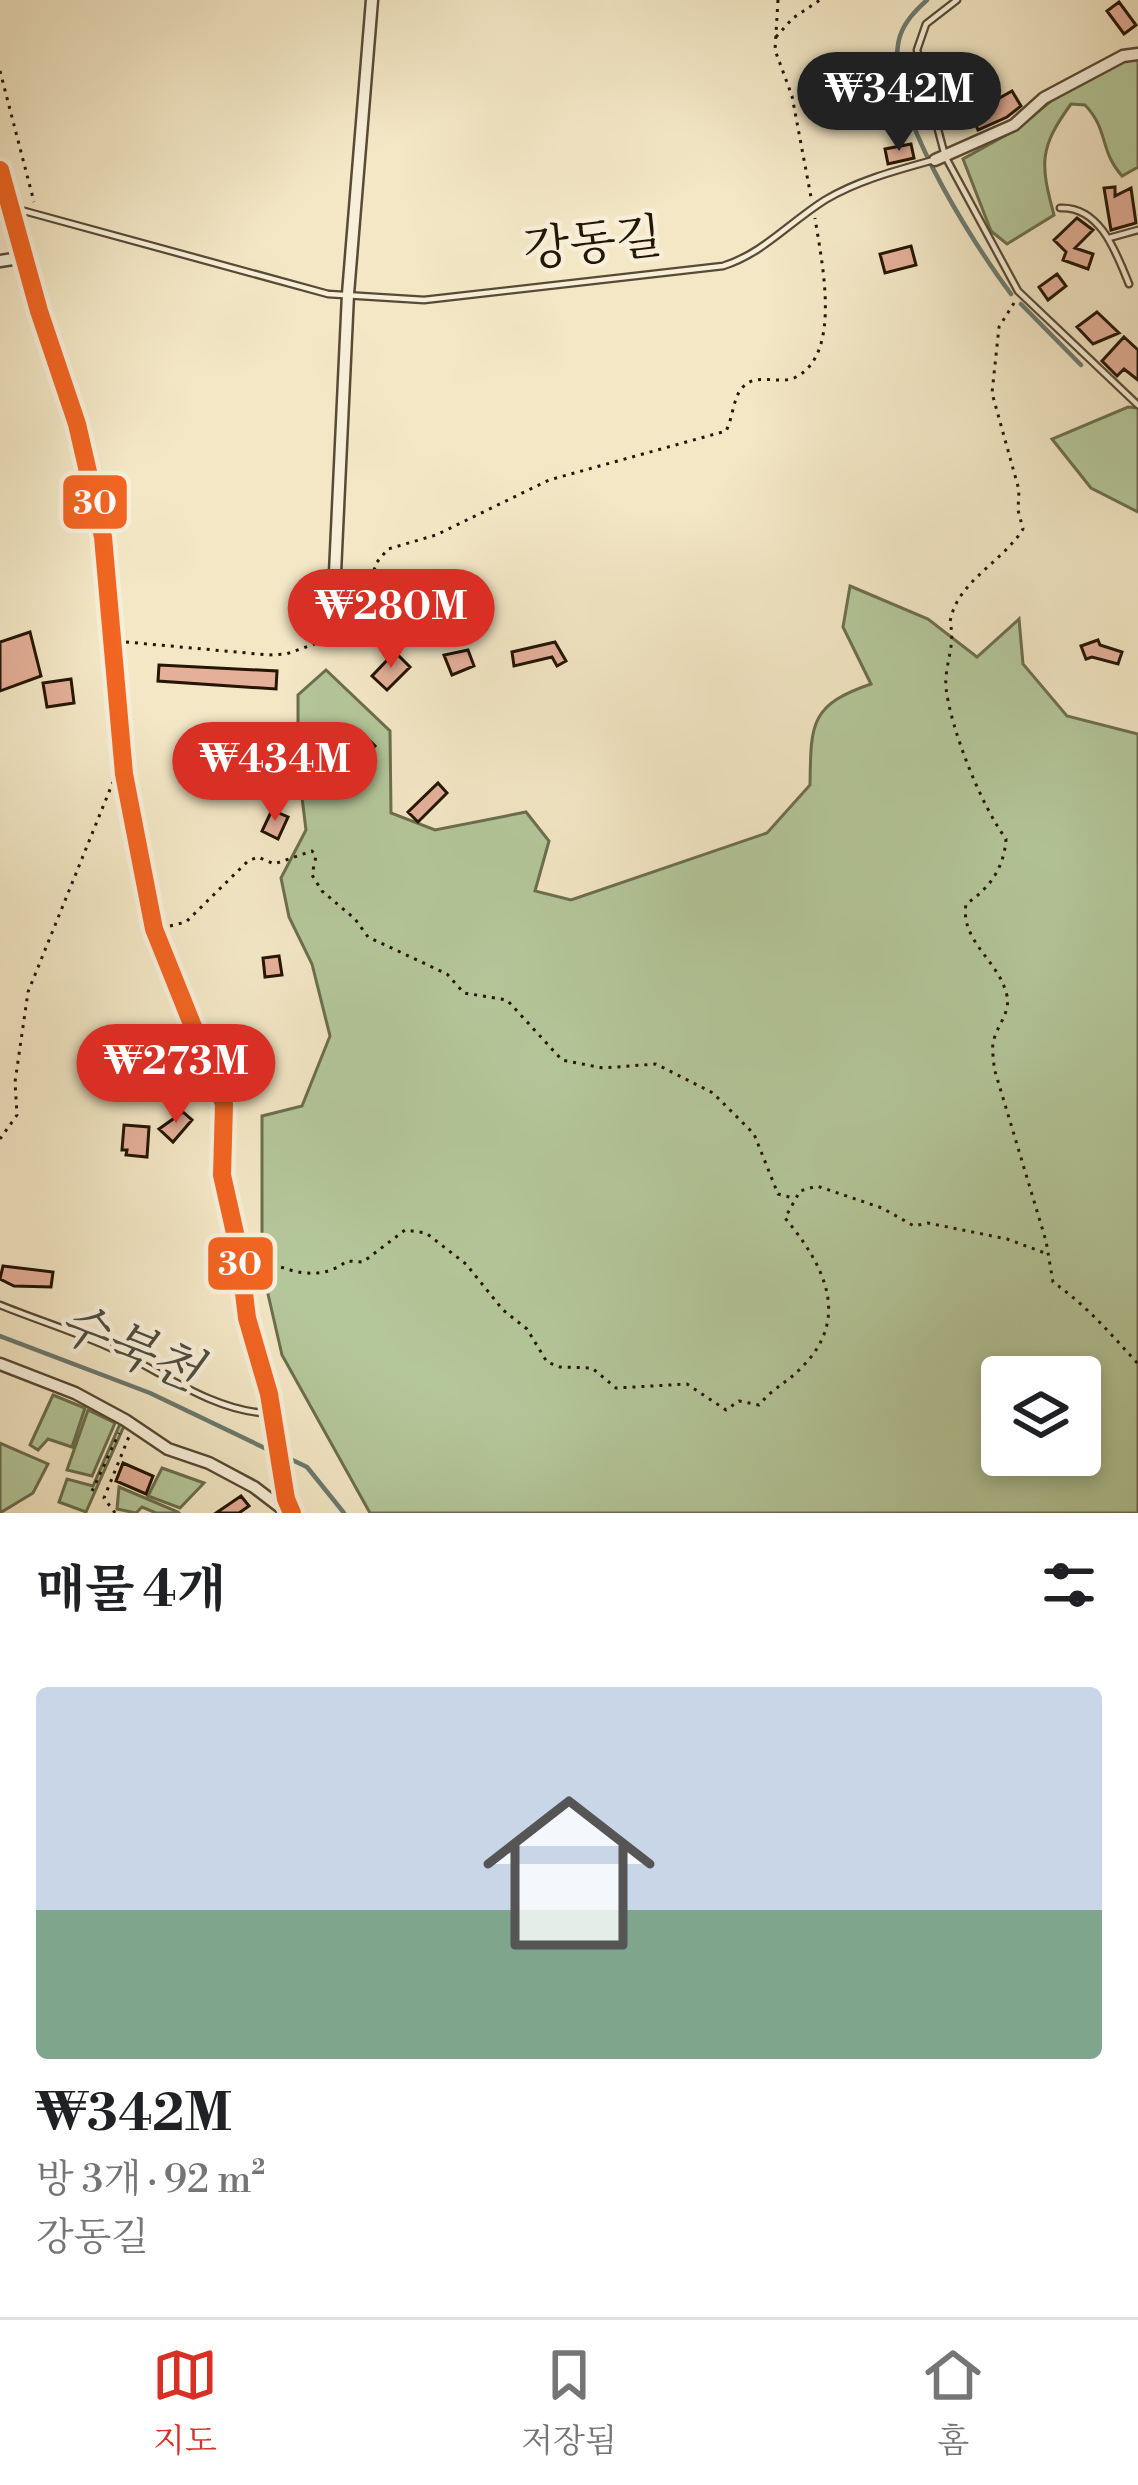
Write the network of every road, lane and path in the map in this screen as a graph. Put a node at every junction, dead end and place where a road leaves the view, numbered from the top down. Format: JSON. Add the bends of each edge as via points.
{"nodes":[{"id":1,"x":372,"y":0,"type":"edge"},
{"id":2,"x":778,"y":0,"type":"edge"},
{"id":3,"x":820,"y":0,"type":"edge"},
{"id":4,"x":958,"y":0,"type":"edge"},
{"id":5,"x":775,"y":38,"type":"junction"},
{"id":6,"x":1138,"y":54,"type":"edge"},
{"id":7,"x":0,"y":70,"type":"edge"},
{"id":8,"x":940,"y":158,"type":"junction"},
{"id":9,"x":0,"y":170,"type":"edge"},
{"id":10,"x":12,"y":208,"type":"junction"},
{"id":11,"x":813,"y":208,"type":"junction"},
{"id":12,"x":1060,"y":208,"type":"dead end"},
{"id":13,"x":35,"y":214,"type":"junction"},
{"id":14,"x":1138,"y":230,"type":"edge"},
{"id":15,"x":1107,"y":239,"type":"junction"},
{"id":16,"x":25,"y":256,"type":"junction"},
{"id":17,"x":0,"y":261,"type":"edge"},
{"id":18,"x":1130,"y":284,"type":"dead end"},
{"id":19,"x":1018,"y":291,"type":"junction"},
{"id":20,"x":348,"y":294,"type":"junction"},
{"id":21,"x":1138,"y":405,"type":"edge"},
{"id":22,"x":112,"y":638,"type":"junction"},
{"id":23,"x":332,"y":638,"type":"junction"},
{"id":24,"x":123,"y":764,"type":"junction"},
{"id":25,"x":154,"y":927,"type":"junction"},
{"id":26,"x":0,"y":1139,"type":"edge"},
{"id":27,"x":795,"y":1198,"type":"junction"},
{"id":28,"x":239,"y":1251,"type":"junction"},
{"id":29,"x":1048,"y":1260,"type":"junction"},
{"id":30,"x":0,"y":1305,"type":"edge"},
{"id":31,"x":0,"y":1364,"type":"edge"},
{"id":32,"x":1138,"y":1364,"type":"edge"},
{"id":33,"x":270,"y":1413,"type":"junction"},
{"id":34,"x":130,"y":1423,"type":"junction"},
{"id":35,"x":92,"y":1492,"type":"dead end"},
{"id":36,"x":289,"y":1508,"type":"edge"},
{"id":37,"x":115,"y":1513,"type":"edge"}],
"edges":[{"from":1,"to":20,"type":"street"},
{"from":2,"to":5,"type":"path"},
{"from":3,"to":5,"type":"path"},
{"from":4,"to":8,"type":"lane","via":[[926,24],[916,50]]},
{"from":5,"to":11,"type":"path"},
{"from":6,"to":8,"type":"street","name":"강동길"},
{"from":7,"to":13,"type":"path"},
{"from":8,"to":11,"type":"lane","name":"강동길","via":[[871,178]]},
{"from":8,"to":19,"type":"lane"},
{"from":9,"to":10,"type":"street"},
{"from":10,"to":13,"type":"lane","name":"강동길"},
{"from":10,"to":16,"type":"street"},
{"from":11,"to":20,"type":"lane","name":"강동길","via":[[750,256],[723,266],[424,299]]},
{"from":11,"to":23,"type":"path","via":[[826,322],[800,375],[745,385],[726,431],[549,479],[436,535],[388,549],[356,615]]},
{"from":12,"to":15,"type":"lane","via":[[1083,211]]},
{"from":13,"to":20,"type":"lane","name":"강동길"},
{"from":14,"to":15,"type":"lane"},
{"from":15,"to":18,"type":"lane"},
{"from":16,"to":17,"type":"street"},
{"from":16,"to":22,"type":"street","via":[[98,514]]},
{"from":19,"to":21,"type":"lane"},
{"from":19,"to":29,"type":"path","via":[[999,327],[992,383],[1024,530],[970,582],[951,613],[946,686],[967,763],[1006,839],[998,874],[964,913],[1007,993],[992,1042],[994,1068]]},
{"from":20,"to":23,"type":"street"},
{"from":22,"to":23,"type":"path","via":[[269,655]]},
{"from":22,"to":24,"type":"street"},
{"from":24,"to":25,"type":"street"},
{"from":24,"to":26,"type":"path","via":[[28,992],[17,1115]]},
{"from":25,"to":27,"type":"path","via":[[186,922],[248,861],[274,864],[312,851],[322,892],[368,937],[447,974],[464,993],[507,1000],[562,1060],[603,1068],[656,1064],[713,1093],[754,1134],[778,1194]]},
{"from":25,"to":28,"type":"street","via":[[224,1104],[222,1175]]},
{"from":27,"to":28,"type":"path","via":[[785,1219],[822,1274],[828,1332],[759,1405],[726,1410],[687,1384],[616,1388],[592,1368],[547,1362],[527,1329],[426,1233],[405,1230],[363,1262],[313,1274]]},
{"from":27,"to":29,"type":"path","via":[[824,1188],[914,1226],[1007,1239]]},
{"from":28,"to":33,"type":"street"},
{"from":29,"to":32,"type":"path","via":[[1053,1282]]},
{"from":30,"to":33,"type":"lane","via":[[209,1396]]},
{"from":31,"to":34,"type":"street"},
{"from":33,"to":36,"type":"street"},
{"from":34,"to":35,"type":"path"},
{"from":34,"to":36,"type":"street"},
{"from":34,"to":37,"type":"path","via":[[104,1498]]}]}
